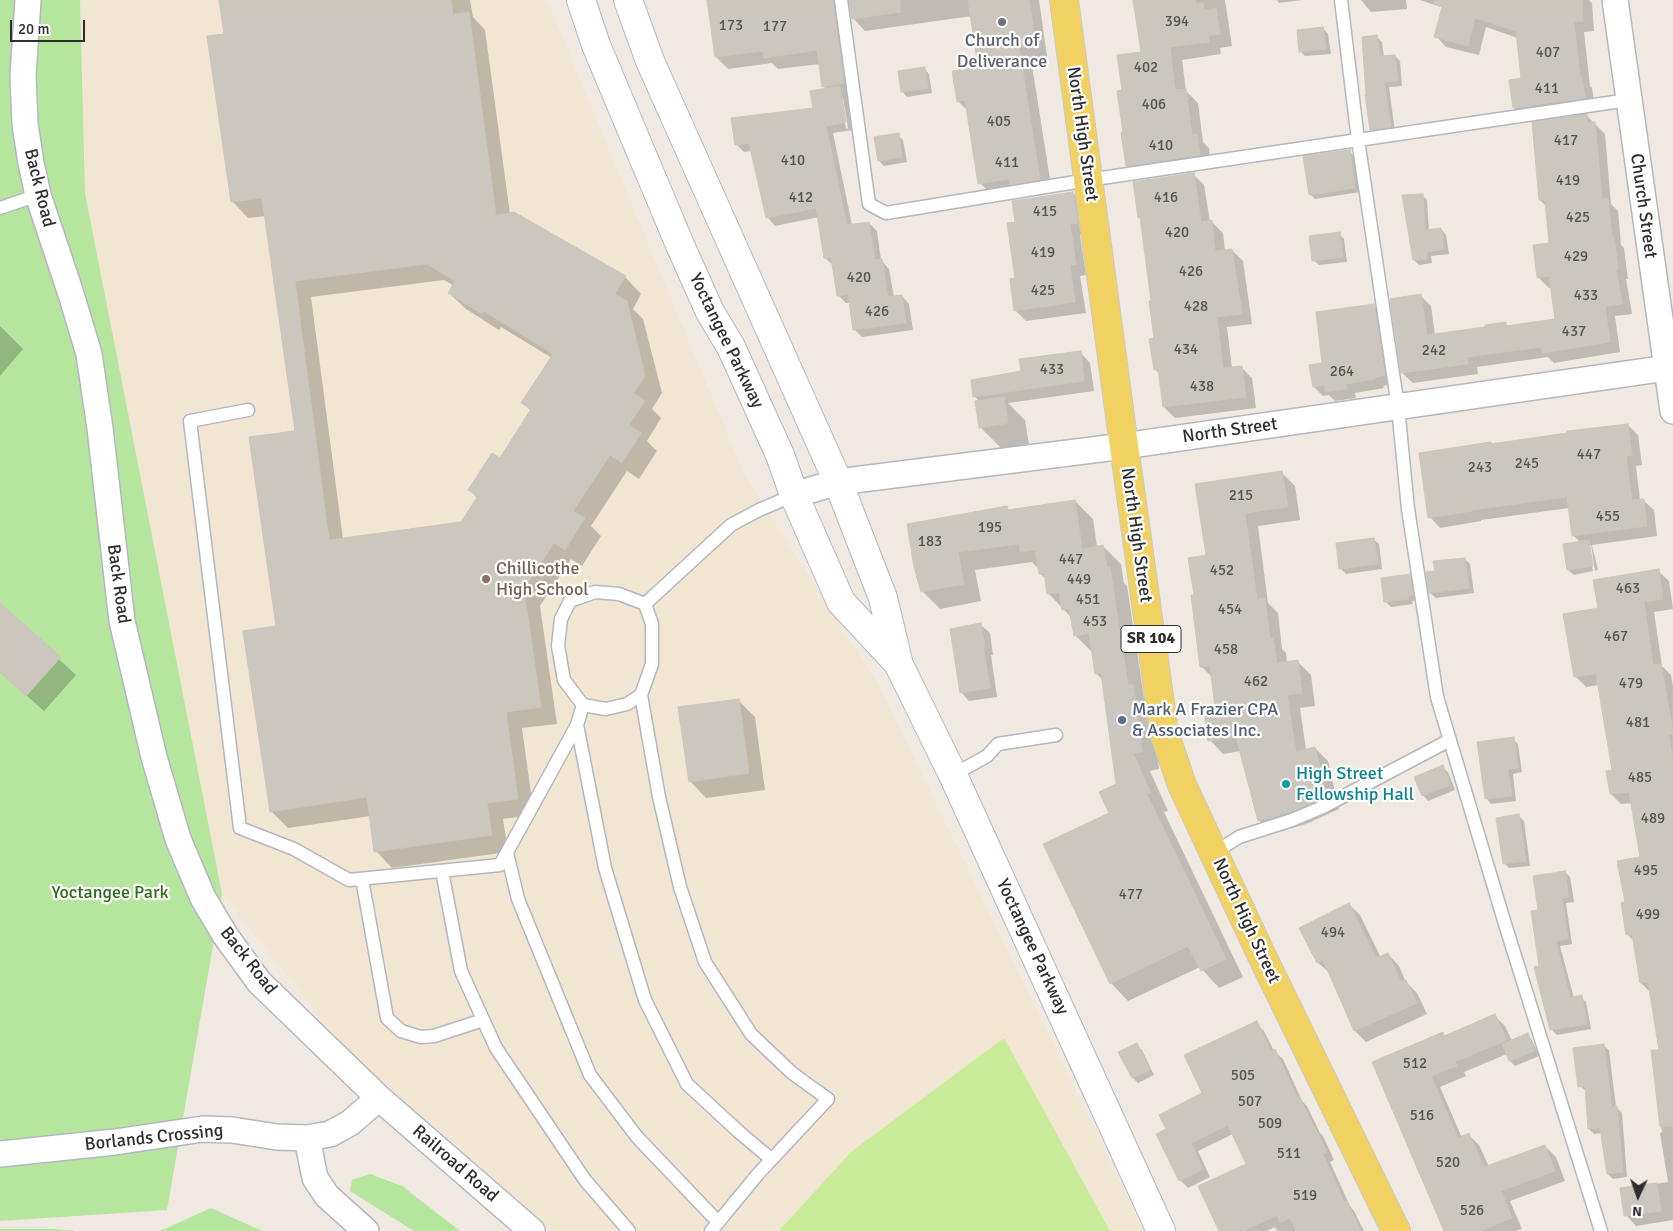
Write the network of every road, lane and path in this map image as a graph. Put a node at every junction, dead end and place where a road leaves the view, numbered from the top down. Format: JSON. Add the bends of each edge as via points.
{"nodes":[{"id":1,"x":28,"y":0,"type":"edge"},
{"id":2,"x":582,"y":0,"type":"edge"},
{"id":3,"x":628,"y":0,"type":"edge"},
{"id":4,"x":841,"y":0,"type":"edge"},
{"id":5,"x":1064,"y":0,"type":"edge"},
{"id":6,"x":1341,"y":0,"type":"edge"},
{"id":7,"x":1615,"y":0,"type":"edge"},
{"id":8,"x":1628,"y":100,"type":"junction"},
{"id":9,"x":1358,"y":140,"type":"junction"},
{"id":10,"x":1088,"y":180,"type":"junction"},
{"id":11,"x":38,"y":195,"type":"junction"},
{"id":12,"x":0,"y":208,"type":"edge"},
{"id":13,"x":1667,"y":368,"type":"junction"},
{"id":14,"x":1398,"y":406,"type":"junction"},
{"id":15,"x":248,"y":410,"type":"dead end"},
{"id":16,"x":1673,"y":411,"type":"edge"},
{"id":17,"x":1124,"y":446,"type":"junction"},
{"id":18,"x":838,"y":482,"type":"junction"},
{"id":19,"x":794,"y":495,"type":"junction"},
{"id":20,"x":645,"y":604,"type":"junction"},
{"id":21,"x":899,"y":665,"type":"junction"},
{"id":22,"x":641,"y":695,"type":"junction"},
{"id":23,"x":583,"y":705,"type":"junction"},
{"id":24,"x":577,"y":725,"type":"junction"},
{"id":25,"x":1056,"y":735,"type":"dead end"},
{"id":26,"x":1450,"y":740,"type":"junction"},
{"id":27,"x":953,"y":775,"type":"junction"},
{"id":28,"x":507,"y":853,"type":"junction"},
{"id":29,"x":1214,"y":853,"type":"junction"},
{"id":30,"x":442,"y":871,"type":"junction"},
{"id":31,"x":362,"y":878,"type":"junction"},
{"id":32,"x":483,"y":1020,"type":"junction"},
{"id":33,"x":379,"y":1098,"type":"junction"},
{"id":34,"x":307,"y":1138,"type":"junction"},
{"id":35,"x":0,"y":1154,"type":"edge"},
{"id":36,"x":771,"y":1159,"type":"junction"},
{"id":37,"x":714,"y":1227,"type":"edge"},
{"id":38,"x":366,"y":1231,"type":"edge"},
{"id":39,"x":532,"y":1231,"type":"edge"},
{"id":40,"x":629,"y":1231,"type":"edge"},
{"id":41,"x":1161,"y":1231,"type":"edge"},
{"id":42,"x":1396,"y":1231,"type":"edge"},
{"id":43,"x":1602,"y":1231,"type":"edge"}],
"edges":[{"from":1,"to":11,"type":"street","name":"Back Road","via":[[23,76],[25,124]]},
{"from":2,"to":19,"type":"street","name":"Yoctangee Parkway","via":[[596,44],[680,245],[710,312],[731,347],[780,455]]},
{"from":3,"to":18,"type":"street","name":"Yoctangee Parkway","via":[[650,62]]},
{"from":4,"to":10,"type":"lane","via":[[869,204],[886,213]]},
{"from":5,"to":10,"type":"main road","name":"North High Street","number":"SR 104"},
{"from":6,"to":9,"type":"lane"},
{"from":7,"to":8,"type":"street","name":"Church Street"},
{"from":8,"to":9,"type":"lane"},
{"from":8,"to":13,"type":"street","name":"Church Street"},
{"from":9,"to":10,"type":"lane"},
{"from":9,"to":14,"type":"lane"},
{"from":10,"to":17,"type":"main road","name":"North High Street","number":"SR 104"},
{"from":11,"to":12,"type":"lane"},
{"from":11,"to":33,"type":"street","name":"Back Road","via":[[89,354],[122,621],[154,756],[178,839],[225,935],[260,982]]},
{"from":13,"to":14,"type":"street","name":"North Street"},
{"from":13,"to":16,"type":"street","name":"Church Street"},
{"from":14,"to":17,"type":"street","name":"North Street"},
{"from":14,"to":26,"type":"lane","via":[[1408,509],[1437,697]]},
{"from":15,"to":31,"type":"lane","via":[[190,421],[240,828],[294,849],[349,880]]},
{"from":17,"to":18,"type":"street","name":"North Street"},
{"from":17,"to":29,"type":"main road","name":"North High Street","number":"SR 104","via":[[1164,732],[1182,785]]},
{"from":18,"to":19,"type":"street","name":"North Street"},
{"from":18,"to":21,"type":"street","name":"Yoctangee Parkway","via":[[883,598]]},
{"from":19,"to":20,"type":"lane","via":[[731,525]]},
{"from":19,"to":21,"type":"street","name":"Yoctangee Parkway","via":[[841,602]]},
{"from":20,"to":22,"type":"lane","via":[[652,624],[652,664]]},
{"from":20,"to":23,"type":"lane","via":[[619,594],[595,592],[570,601],[561,619],[558,646],[564,680]]},
{"from":21,"to":27,"type":"street","name":"Yoctangee Parkway"},
{"from":22,"to":23,"type":"lane","via":[[627,704],[606,709]]},
{"from":22,"to":36,"type":"lane","via":[[658,797],[680,887],[705,962],[751,1034],[792,1074],[828,1099]]},
{"from":23,"to":24,"type":"lane"},
{"from":24,"to":28,"type":"lane"},
{"from":24,"to":36,"type":"lane","via":[[605,868],[645,1000],[687,1084]]},
{"from":25,"to":27,"type":"lane","via":[[998,744],[987,756]]},
{"from":26,"to":29,"type":"lane","via":[[1323,808],[1240,838]]},
{"from":26,"to":43,"type":"lane"},
{"from":27,"to":41,"type":"street","name":"Yoctangee Parkway"},
{"from":28,"to":30,"type":"lane","via":[[500,866]]},
{"from":28,"to":37,"type":"lane","via":[[518,899],[590,1075],[637,1137]]},
{"from":29,"to":42,"type":"main road","name":"North High Street","number":"SR 104"},
{"from":30,"to":31,"type":"lane"},
{"from":30,"to":32,"type":"lane","via":[[461,971]]},
{"from":31,"to":32,"type":"lane","via":[[387,1018],[401,1031],[421,1037]]},
{"from":32,"to":40,"type":"lane","via":[[496,1048],[585,1180]]},
{"from":33,"to":34,"type":"street","name":"Borlands Crossing","via":[[350,1123],[330,1134]]},
{"from":33,"to":39,"type":"street","name":"Railroad Road"},
{"from":34,"to":35,"type":"street","name":"Borlands Crossing","via":[[202,1129]]},
{"from":34,"to":38,"type":"street","via":[[315,1178],[327,1196]]},
{"from":36,"to":37,"type":"lane"}]}
